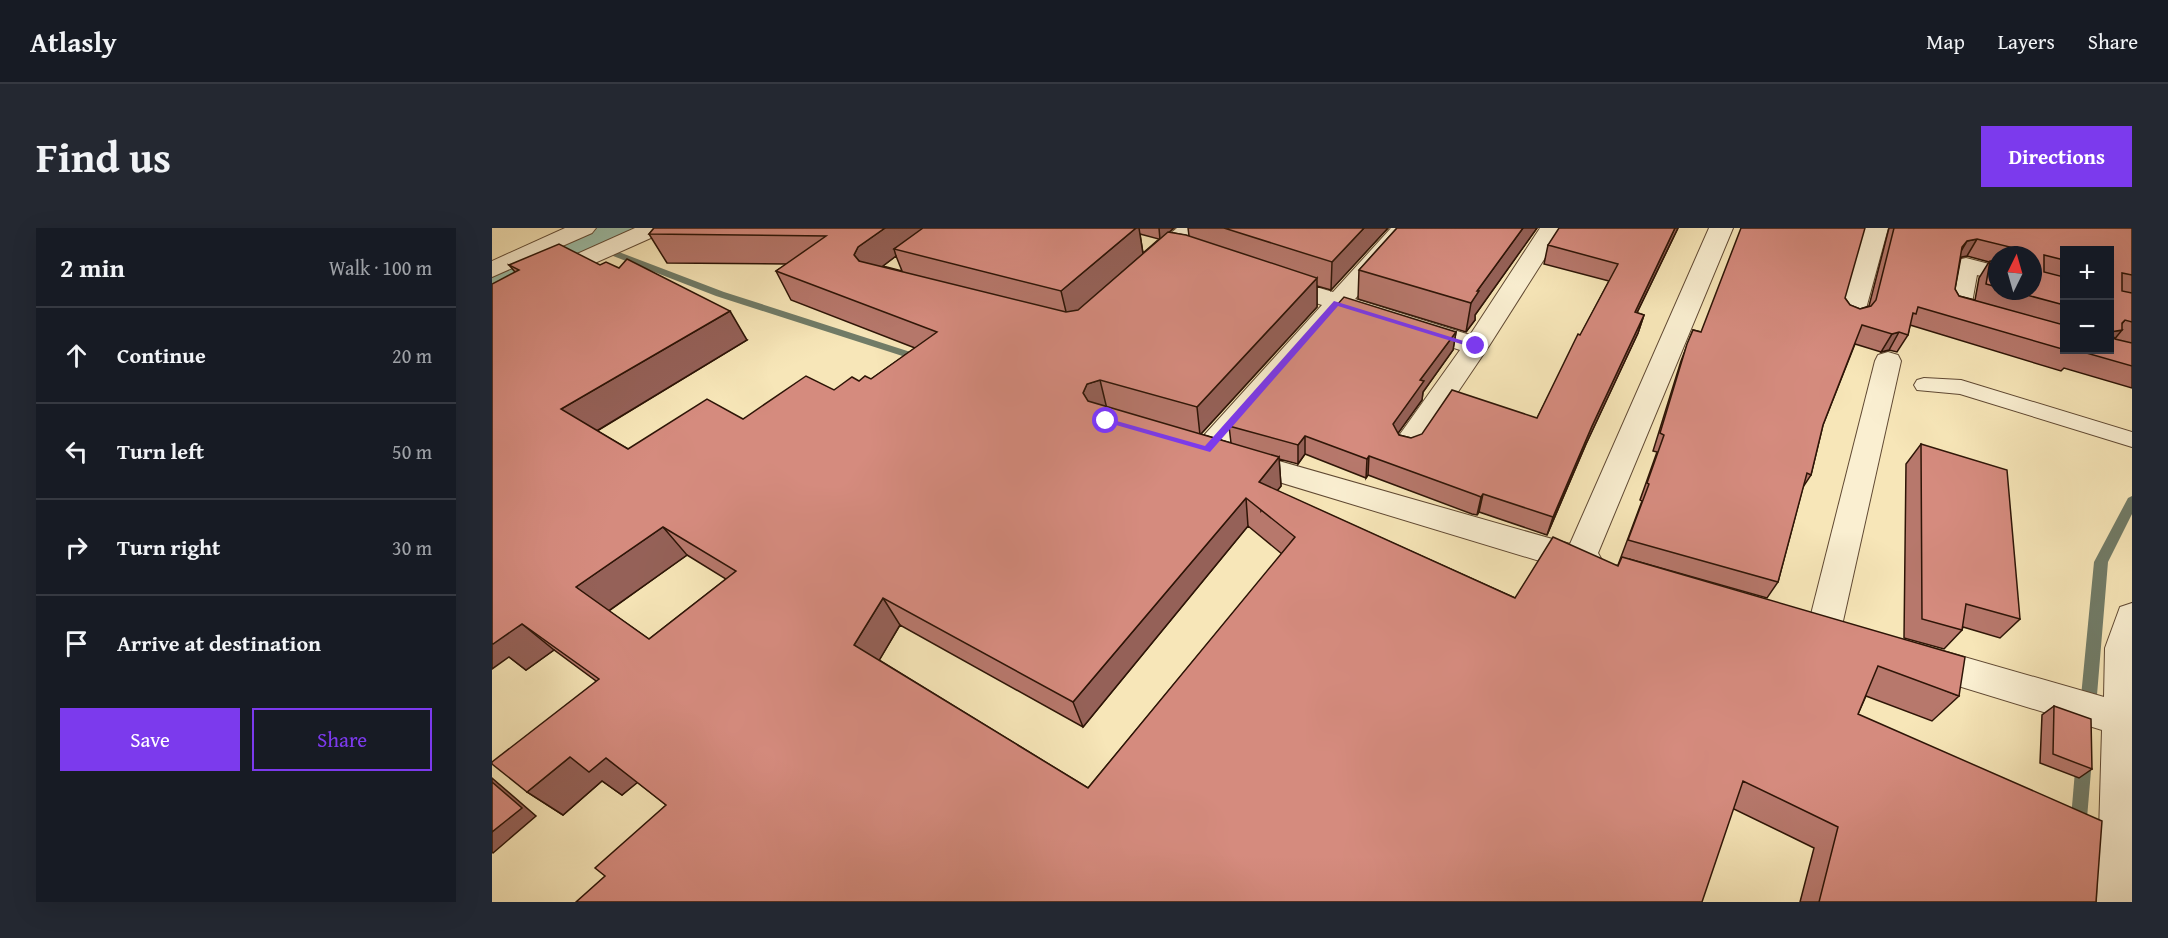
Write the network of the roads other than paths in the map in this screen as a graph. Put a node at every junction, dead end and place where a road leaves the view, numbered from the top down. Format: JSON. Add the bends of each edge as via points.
{"nodes":[{"id":1,"x":584,"y":228,"type":"edge"},
{"id":2,"x":654,"y":228,"type":"edge"},
{"id":3,"x":1191,"y":228,"type":"edge"},
{"id":4,"x":1404,"y":228,"type":"edge"},
{"id":5,"x":1552,"y":228,"type":"edge"},
{"id":6,"x":1721,"y":228,"type":"edge"},
{"id":7,"x":1876,"y":228,"type":"edge"},
{"id":8,"x":1133,"y":242,"type":"edge"},
{"id":9,"x":1165,"y":250,"type":"junction"},
{"id":10,"x":1194,"y":254,"type":"edge"},
{"id":11,"x":492,"y":270,"type":"edge"},
{"id":12,"x":1988,"y":271,"type":"edge"},
{"id":13,"x":1249,"y":273,"type":"edge"},
{"id":14,"x":1132,"y":280,"type":"edge"},
{"id":15,"x":492,"y":301,"type":"edge"},
{"id":16,"x":1337,"y":303,"type":"junction"},
{"id":17,"x":1851,"y":316,"type":"edge"},
{"id":18,"x":2060,"y":335,"type":"edge"},
{"id":19,"x":1476,"y":346,"type":"junction"},
{"id":20,"x":1888,"y":361,"type":"dead end"},
{"id":21,"x":1924,"y":385,"type":"dead end"},
{"id":22,"x":2132,"y":440,"type":"edge"},
{"id":23,"x":1408,"y":444,"type":"edge"},
{"id":24,"x":1579,"y":560,"type":"junction"},
{"id":25,"x":1612,"y":570,"type":"edge"},
{"id":26,"x":2132,"y":617,"type":"edge"},
{"id":27,"x":1790,"y":621,"type":"edge"},
{"id":28,"x":1824,"y":630,"type":"junction"},
{"id":29,"x":1858,"y":641,"type":"edge"},
{"id":30,"x":1892,"y":651,"type":"edge"},
{"id":31,"x":2121,"y":719,"type":"junction"},
{"id":32,"x":2118,"y":902,"type":"edge"}],
"edges":[{"from":1,"to":11,"type":"street"},
{"from":2,"to":15,"type":"street"},
{"from":3,"to":9,"type":"street"},
{"from":4,"to":16,"type":"street"},
{"from":5,"to":19,"type":"street"},
{"from":6,"to":24,"type":"street"},
{"from":7,"to":17,"type":"street"},
{"from":8,"to":9,"type":"street"},
{"from":9,"to":10,"type":"street"},
{"from":9,"to":14,"type":"street"},
{"from":12,"to":18,"type":"street","via":[[1966,265],[1959,307]]},
{"from":13,"to":16,"type":"street"},
{"from":16,"to":19,"type":"street"},
{"from":16,"to":24,"type":"street","via":[[1203,446]]},
{"from":19,"to":23,"type":"street"},
{"from":20,"to":28,"type":"street"},
{"from":21,"to":22,"type":"lane","via":[[1961,387]]},
{"from":24,"to":25,"type":"street"},
{"from":26,"to":31,"type":"street","via":[[2123,648]]},
{"from":27,"to":28,"type":"street"},
{"from":28,"to":29,"type":"street"},
{"from":30,"to":31,"type":"street"},
{"from":31,"to":32,"type":"street"}]}
